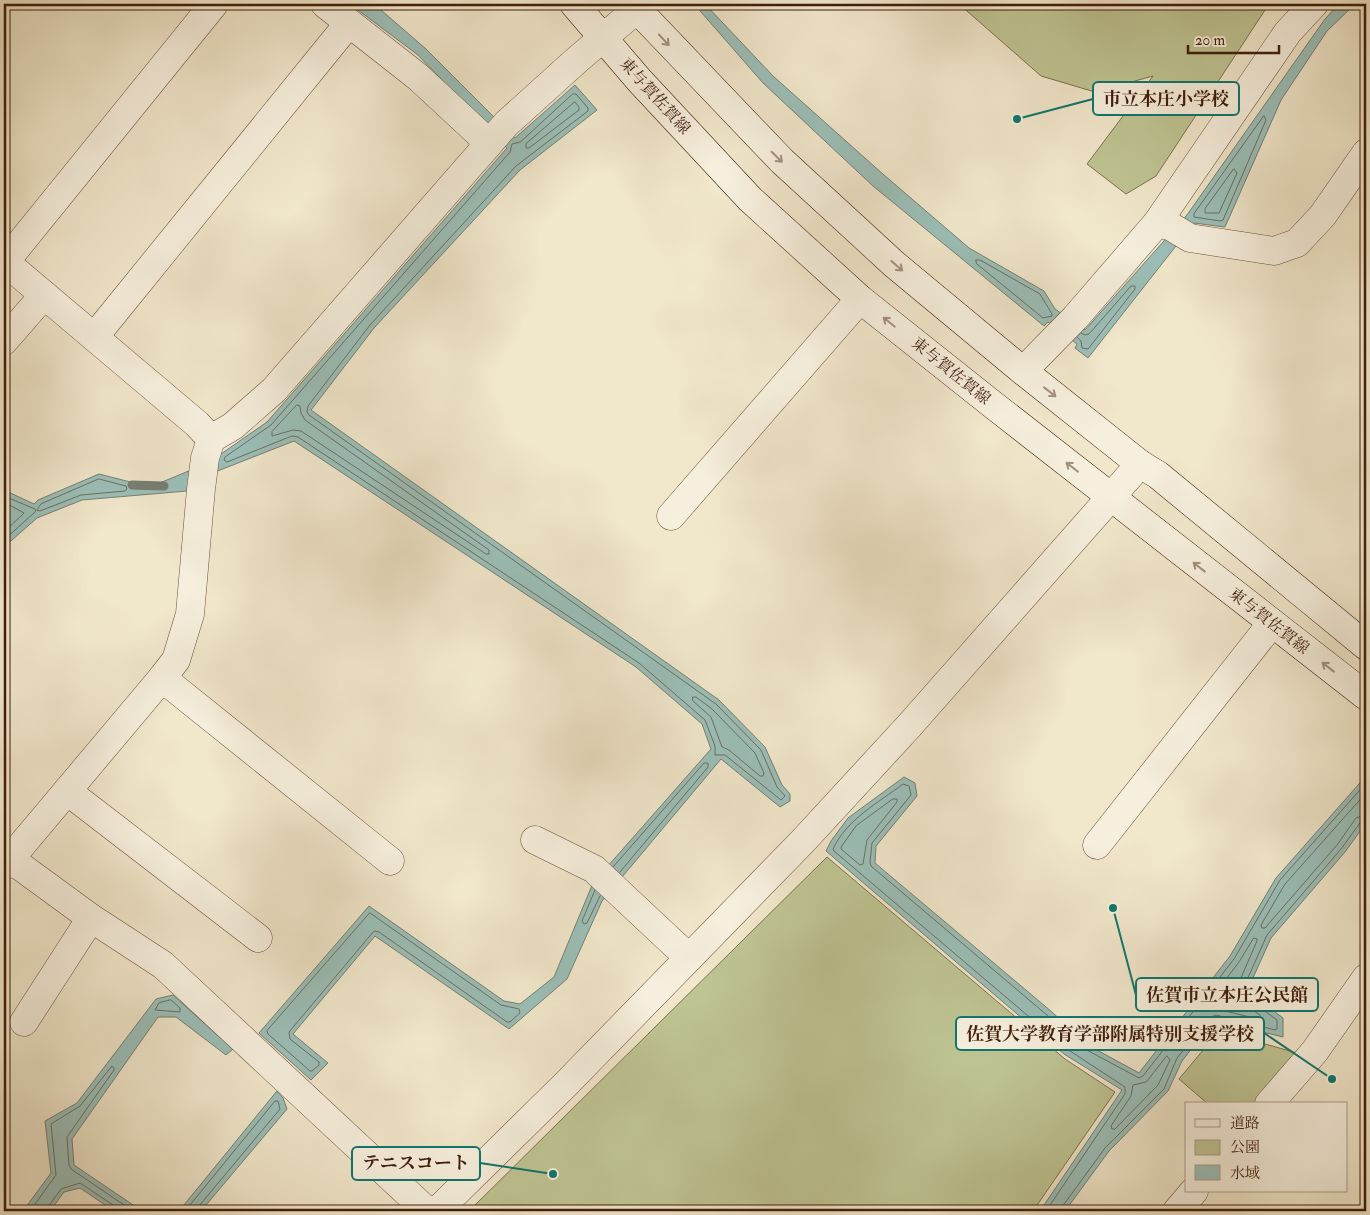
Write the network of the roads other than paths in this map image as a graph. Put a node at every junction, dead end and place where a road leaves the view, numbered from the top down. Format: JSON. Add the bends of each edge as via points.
{"nodes":[{"id":1,"x":214,"y":4,"type":"edge"},
{"id":2,"x":325,"y":4,"type":"edge"},
{"id":3,"x":574,"y":4,"type":"edge"},
{"id":4,"x":1314,"y":4,"type":"edge"},
{"id":5,"x":634,"y":7,"type":"edge"},
{"id":6,"x":349,"y":23,"type":"junction"},
{"id":7,"x":603,"y":37,"type":"junction"},
{"id":8,"x":497,"y":133,"type":"junction"},
{"id":9,"x":1366,"y":152,"type":"edge"},
{"id":10,"x":1172,"y":229,"type":"junction"},
{"id":11,"x":4,"y":262,"type":"edge"},
{"id":12,"x":44,"y":295,"type":"junction"},
{"id":13,"x":860,"y":299,"type":"junction"},
{"id":14,"x":94,"y":336,"type":"junction"},
{"id":15,"x":4,"y":341,"type":"edge"},
{"id":16,"x":1023,"y":371,"type":"junction"},
{"id":17,"x":208,"y":448,"type":"junction"},
{"id":18,"x":1140,"y":464,"type":"junction"},
{"id":19,"x":1111,"y":497,"type":"junction"},
{"id":20,"x":671,"y":516,"type":"dead end"},
{"id":21,"x":1272,"y":623,"type":"junction"},
{"id":22,"x":1366,"y":646,"type":"edge"},
{"id":23,"x":162,"y":678,"type":"junction"},
{"id":24,"x":1366,"y":696,"type":"edge"},
{"id":25,"x":67,"y":791,"type":"junction"},
{"id":26,"x":535,"y":840,"type":"dead end"},
{"id":27,"x":1096,"y":845,"type":"dead end"},
{"id":28,"x":390,"y":861,"type":"dead end"},
{"id":29,"x":7,"y":862,"type":"edge"},
{"id":30,"x":91,"y":918,"type":"junction"},
{"id":31,"x":258,"y":938,"type":"dead end"},
{"id":32,"x":689,"y":958,"type":"junction"},
{"id":33,"x":1366,"y":978,"type":"edge"},
{"id":34,"x":24,"y":1022,"type":"dead end"},
{"id":35,"x":1271,"y":1102,"type":"edge"},
{"id":36,"x":1193,"y":1192,"type":"edge"},
{"id":37,"x":427,"y":1211,"type":"edge"},
{"id":38,"x":437,"y":1211,"type":"edge"},
{"id":39,"x":1177,"y":1211,"type":"edge"}],
"edges":[{"from":1,"to":11,"type":"street"},
{"from":2,"to":6,"type":"street"},
{"from":3,"to":7,"type":"street","name":"東与賀佐賀線"},
{"from":4,"to":10,"type":"street","via":[[1288,32]]},
{"from":5,"to":7,"type":"street"},
{"from":5,"to":16,"type":"street","one_way":true,"via":[[782,161],[894,264]]},
{"from":6,"to":8,"type":"street"},
{"from":6,"to":14,"type":"street"},
{"from":7,"to":8,"type":"street"},
{"from":7,"to":13,"type":"street","name":"東与賀佐賀線","via":[[750,199]]},
{"from":8,"to":17,"type":"street","via":[[274,390]]},
{"from":9,"to":10,"type":"street","via":[[1323,215],[1297,243],[1274,251]]},
{"from":10,"to":16,"type":"street","via":[[1065,326]]},
{"from":11,"to":12,"type":"street"},
{"from":12,"to":14,"type":"street"},
{"from":12,"to":15,"type":"street"},
{"from":19,"to":13,"type":"street","name":"東与賀佐賀線","one_way":true},
{"from":13,"to":20,"type":"street"},
{"from":14,"to":17,"type":"street","via":[[197,424]]},
{"from":16,"to":18,"type":"street","one_way":true},
{"from":17,"to":23,"type":"street","via":[[201,489],[190,614],[176,660]]},
{"from":18,"to":19,"type":"street"},
{"from":18,"to":22,"type":"street","via":[[1158,475]]},
{"from":21,"to":19,"type":"street","name":"東与賀佐賀線","one_way":true},
{"from":19,"to":32,"type":"street","via":[[803,842]]},
{"from":24,"to":21,"type":"street","name":"東与賀佐賀線","one_way":true},
{"from":21,"to":27,"type":"street"},
{"from":23,"to":25,"type":"street"},
{"from":23,"to":28,"type":"street"},
{"from":25,"to":29,"type":"street"},
{"from":25,"to":31,"type":"street"},
{"from":26,"to":32,"type":"street","via":[[594,869]]},
{"from":29,"to":30,"type":"street"},
{"from":30,"to":34,"type":"street"},
{"from":30,"to":37,"type":"street","via":[[163,964]]},
{"from":32,"to":38,"type":"street"},
{"from":33,"to":35,"type":"street","via":[[1315,1051]]},
{"from":36,"to":39,"type":"street"}]}
